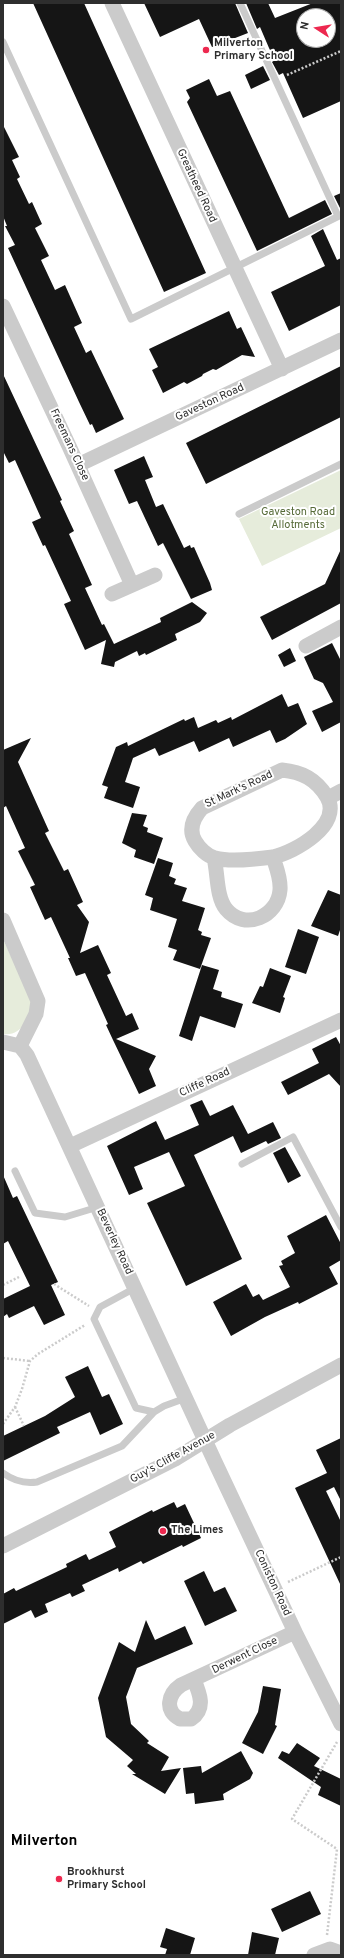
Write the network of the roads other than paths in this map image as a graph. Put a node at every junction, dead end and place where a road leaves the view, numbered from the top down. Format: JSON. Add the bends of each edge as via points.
{"nodes":[{"id":1,"x":112,"y":3,"type":"edge"},
{"id":2,"x":240,"y":3,"type":"edge"},
{"id":3,"x":3,"y":42,"type":"edge"},
{"id":4,"x":340,"y":216,"type":"edge"},
{"id":5,"x":234,"y":268,"type":"junction"},
{"id":6,"x":3,"y":306,"type":"edge"},
{"id":7,"x":341,"y":340,"type":"edge"},
{"id":8,"x":282,"y":369,"type":"junction"},
{"id":9,"x":341,"y":464,"type":"edge"},
{"id":10,"x":78,"y":465,"type":"junction"},
{"id":11,"x":239,"y":514,"type":"dead end"},
{"id":12,"x":155,"y":575,"type":"dead end"},
{"id":13,"x":132,"y":585,"type":"junction"},
{"id":14,"x":112,"y":594,"type":"dead end"},
{"id":15,"x":341,"y":627,"type":"edge"},
{"id":16,"x":306,"y":646,"type":"dead end"},
{"id":17,"x":341,"y":791,"type":"edge"},
{"id":18,"x":328,"y":798,"type":"junction"},
{"id":19,"x":273,"y":856,"type":"junction"},
{"id":20,"x":214,"y":858,"type":"junction"},
{"id":21,"x":3,"y":920,"type":"edge"},
{"id":22,"x":341,"y":1020,"type":"edge"},
{"id":23,"x":3,"y":1042,"type":"edge"},
{"id":24,"x":20,"y":1046,"type":"junction"},
{"id":25,"x":70,"y":1146,"type":"junction"},
{"id":26,"x":242,"y":1164,"type":"dead end"},
{"id":27,"x":15,"y":1171,"type":"dead end"},
{"id":28,"x":98,"y":1207,"type":"junction"},
{"id":29,"x":341,"y":1227,"type":"edge"},
{"id":30,"x":135,"y":1288,"type":"junction"},
{"id":31,"x":341,"y":1365,"type":"edge"},
{"id":32,"x":186,"y":1398,"type":"junction"},
{"id":33,"x":154,"y":1412,"type":"junction"},
{"id":34,"x":205,"y":1440,"type":"junction"},
{"id":35,"x":3,"y":1473,"type":"edge"},
{"id":36,"x":3,"y":1546,"type":"edge"},
{"id":37,"x":295,"y":1632,"type":"junction"},
{"id":38,"x":194,"y":1680,"type":"dead end"},
{"id":39,"x":341,"y":1724,"type":"edge"},
{"id":40,"x":341,"y":1953,"type":"edge"},
{"id":41,"x":314,"y":1955,"type":"edge"}],
"edges":[{"from":1,"to":5,"type":"street","name":"Greatheed Road"},
{"from":2,"to":4,"type":"lane"},
{"from":3,"to":5,"type":"lane","via":[[131,319]]},
{"from":4,"to":5,"type":"lane"},
{"from":5,"to":8,"type":"street","name":"Greatheed Road"},
{"from":6,"to":10,"type":"street","name":"Freemans Close"},
{"from":7,"to":8,"type":"street","name":"Gaveston Road"},
{"from":8,"to":10,"type":"street","name":"Gaveston Road"},
{"from":9,"to":11,"type":"lane"},
{"from":10,"to":13,"type":"street","name":"Freemans Close"},
{"from":12,"to":13,"type":"street"},
{"from":13,"to":14,"type":"street"},
{"from":15,"to":16,"type":"street"},
{"from":17,"to":18,"type":"street"},
{"from":18,"to":19,"type":"street","via":[[330,810],[327,822],[319,832],[295,848]]},
{"from":18,"to":20,"type":"street","name":"St Mark's Road","via":[[308,777],[297,771],[282,770],[209,803],[197,814],[192,833],[199,847]]},
{"from":19,"to":20,"type":"street","via":[[234,860]]},
{"from":19,"to":20,"type":"street","via":[[280,883],[278,901],[271,911],[255,920],[239,919],[226,909],[220,894]]},
{"from":21,"to":24,"type":"street","via":[[38,1000],[36,1014]]},
{"from":22,"to":25,"type":"street","name":"Cliffe Road"},
{"from":23,"to":24,"type":"street"},
{"from":24,"to":25,"type":"street","name":"Beverley Road","via":[[28,1055]]},
{"from":25,"to":28,"type":"street","name":"Beverley Road"},
{"from":26,"to":29,"type":"lane","via":[[293,1136]]},
{"from":27,"to":28,"type":"lane","via":[[35,1212],[65,1217]]},
{"from":28,"to":30,"type":"street","name":"Beverley Road"},
{"from":30,"to":32,"type":"street","name":"Beverley Road"},
{"from":30,"to":33,"type":"lane","via":[[105,1304],[97,1311],[94,1319],[136,1408]]},
{"from":31,"to":34,"type":"street","name":"Guy's Cliffe Avenue"},
{"from":32,"to":33,"type":"lane"},
{"from":32,"to":34,"type":"street","name":"Beverley Road"},
{"from":33,"to":35,"type":"lane","via":[[122,1446],[37,1482],[19,1481]]},
{"from":34,"to":36,"type":"street","name":"Guy's Cliffe Avenue","via":[[176,1459]]},
{"from":34,"to":37,"type":"street","name":"Coniston Road"},
{"from":37,"to":38,"type":"street","name":"Derwent Close"},
{"from":37,"to":39,"type":"street","name":"Coniston Road"},
{"from":40,"to":41,"type":"street","via":[[330,1949]]}]}
